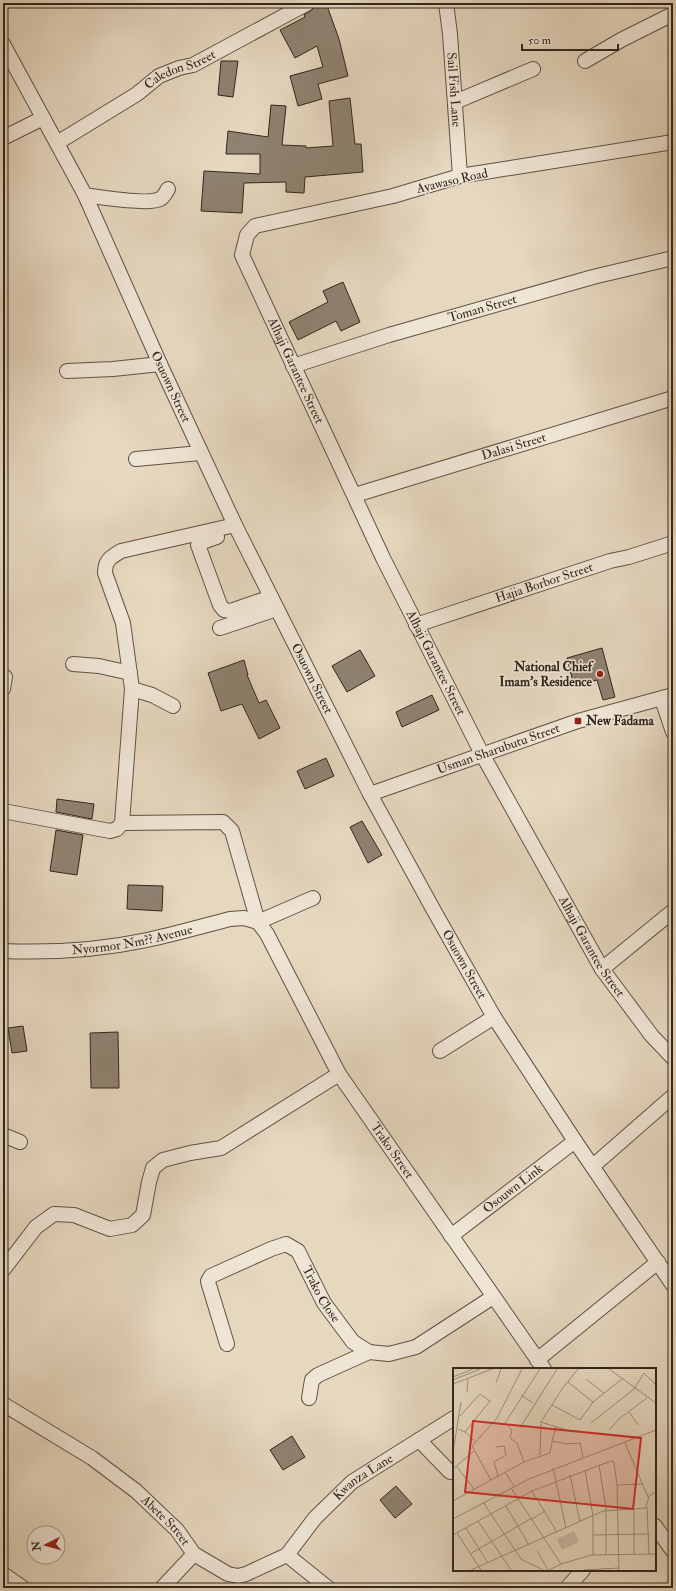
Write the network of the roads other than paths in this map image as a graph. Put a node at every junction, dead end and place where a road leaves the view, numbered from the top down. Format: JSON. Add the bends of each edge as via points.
{"nodes":[{"id":1,"x":308,"y":3,"type":"edge"},
{"id":2,"x":446,"y":3,"type":"edge"},
{"id":3,"x":673,"y":14,"type":"edge"},
{"id":4,"x":3,"y":44,"type":"edge"},
{"id":5,"x":585,"y":61,"type":"dead end"},
{"id":6,"x":533,"y":69,"type":"dead end"},
{"id":7,"x":455,"y":102,"type":"junction"},
{"id":8,"x":43,"y":118,"type":"junction"},
{"id":9,"x":3,"y":138,"type":"edge"},
{"id":10,"x":673,"y":142,"type":"edge"},
{"id":11,"x":57,"y":143,"type":"junction"},
{"id":12,"x":460,"y":176,"type":"junction"},
{"id":13,"x":168,"y":189,"type":"dead end"},
{"id":14,"x":85,"y":195,"type":"junction"},
{"id":15,"x":243,"y":245,"type":"joint"},
{"id":16,"x":673,"y":258,"type":"edge"},
{"id":17,"x":160,"y":364,"type":"junction"},
{"id":18,"x":293,"y":366,"type":"junction"},
{"id":19,"x":67,"y":371,"type":"dead end"},
{"id":20,"x":673,"y":398,"type":"edge"},
{"id":21,"x":200,"y":453,"type":"junction"},
{"id":22,"x":136,"y":459,"type":"dead end"},
{"id":23,"x":354,"y":495,"type":"junction"},
{"id":24,"x":236,"y":528,"type":"junction"},
{"id":25,"x":673,"y":543,"type":"edge"},
{"id":26,"x":274,"y":603,"type":"junction"},
{"id":27,"x":416,"y":625,"type":"junction"},
{"id":28,"x":220,"y":628,"type":"dead end"},
{"id":29,"x":73,"y":664,"type":"dead end"},
{"id":30,"x":130,"y":673,"type":"junction"},
{"id":31,"x":132,"y":689,"type":"junction"},
{"id":32,"x":667,"y":697,"type":"edge"},
{"id":33,"x":173,"y":706,"type":"dead end"},
{"id":34,"x":673,"y":732,"type":"edge"},
{"id":35,"x":482,"y":754,"type":"junction"},
{"id":36,"x":370,"y":794,"type":"junction"},
{"id":37,"x":3,"y":811,"type":"edge"},
{"id":38,"x":122,"y":823,"type":"junction"},
{"id":39,"x":313,"y":898,"type":"dead end"},
{"id":40,"x":673,"y":911,"type":"edge"},
{"id":41,"x":258,"y":922,"type":"junction"},
{"id":42,"x":3,"y":951,"type":"edge"},
{"id":43,"x":602,"y":969,"type":"junction"},
{"id":44,"x":494,"y":1017,"type":"junction"},
{"id":45,"x":440,"y":1051,"type":"dead end"},
{"id":46,"x":673,"y":1058,"type":"edge"},
{"id":47,"x":339,"y":1074,"type":"junction"},
{"id":48,"x":673,"y":1096,"type":"edge"},
{"id":49,"x":3,"y":1135,"type":"edge"},
{"id":50,"x":575,"y":1141,"type":"junction"},
{"id":51,"x":20,"y":1142,"type":"dead end"},
{"id":52,"x":593,"y":1166,"type":"junction"},
{"id":53,"x":450,"y":1236,"type":"junction"},
{"id":54,"x":658,"y":1262,"type":"junction"},
{"id":55,"x":3,"y":1270,"type":"edge"},
{"id":56,"x":673,"y":1285,"type":"edge"},
{"id":57,"x":493,"y":1297,"type":"junction"},
{"id":58,"x":226,"y":1344,"type":"dead end"},
{"id":59,"x":370,"y":1352,"type":"junction"},
{"id":60,"x":538,"y":1365,"type":"edge"},
{"id":61,"x":309,"y":1398,"type":"dead end"},
{"id":62,"x":3,"y":1404,"type":"edge"},
{"id":63,"x":453,"y":1419,"type":"edge"},
{"id":64,"x":419,"y":1440,"type":"junction"},
{"id":65,"x":453,"y":1472,"type":"edge"},
{"id":66,"x":656,"y":1527,"type":"edge"},
{"id":67,"x":673,"y":1551,"type":"edge"},
{"id":68,"x":194,"y":1554,"type":"junction"},
{"id":69,"x":287,"y":1555,"type":"junction"},
{"id":70,"x":582,"y":1571,"type":"edge"},
{"id":71,"x":3,"y":1574,"type":"edge"},
{"id":72,"x":23,"y":1588,"type":"edge"},
{"id":73,"x":162,"y":1588,"type":"edge"},
{"id":74,"x":328,"y":1588,"type":"edge"},
{"id":75,"x":567,"y":1588,"type":"edge"}],
"edges":[{"from":1,"to":11,"type":"street","name":"Caledon Street","via":[[194,65],[159,76],[137,94]]},
{"from":2,"to":7,"type":"street","name":"Sail Fish Lane"},
{"from":3,"to":5,"type":"street"},
{"from":4,"to":8,"type":"street","name":"Osuown Street"},
{"from":6,"to":7,"type":"street"},
{"from":7,"to":12,"type":"street","name":"Sail Fish Lane"},
{"from":8,"to":9,"type":"street"},
{"from":8,"to":11,"type":"street","name":"Osuown Street"},
{"from":10,"to":12,"type":"street","name":"Ayawaso Road"},
{"from":11,"to":14,"type":"street","name":"Osuown Street"},
{"from":12,"to":15,"type":"street","name":"Ayawaso Road","via":[[393,196],[254,226]]},
{"from":13,"to":14,"type":"street","via":[[161,199],[156,200],[140,201]]},
{"from":14,"to":17,"type":"street","name":"Osuown Street"},
{"from":15,"to":18,"type":"street","name":"Alhaji Garantee Street","via":[[242,255],[246,265]]},
{"from":16,"to":18,"type":"street","name":"Toman Street","via":[[593,277],[396,333]]},
{"from":17,"to":19,"type":"street"},
{"from":17,"to":21,"type":"street","name":"Osuown Street"},
{"from":18,"to":23,"type":"street","name":"Alhaji Garantee Street"},
{"from":20,"to":23,"type":"street","name":"Dalasi Street"},
{"from":21,"to":22,"type":"street"},
{"from":21,"to":24,"type":"street","name":"Osuown Street"},
{"from":23,"to":27,"type":"street","name":"Alhaji Garantee Street"},
{"from":24,"to":26,"type":"street","name":"Osuown Street"},
{"from":24,"to":26,"type":"street","via":[[198,546],[220,605],[224,610],[230,611]]},
{"from":24,"to":30,"type":"street","via":[[121,550],[110,558],[105,565],[105,573],[123,623]]},
{"from":25,"to":27,"type":"street","name":"Hajia Borbor Street","via":[[610,561]]},
{"from":26,"to":28,"type":"street"},
{"from":26,"to":36,"type":"street","name":"Osuown Street"},
{"from":27,"to":35,"type":"street","name":"Alhaji Garantee Street"},
{"from":29,"to":30,"type":"street","via":[[99,666]]},
{"from":30,"to":31,"type":"street"},
{"from":31,"to":33,"type":"street"},
{"from":31,"to":38,"type":"street"},
{"from":32,"to":34,"type":"street"},
{"from":32,"to":35,"type":"street","name":"Usman Sharubutu Street","via":[[578,721]]},
{"from":35,"to":36,"type":"street","name":"Usman Sharubutu Street"},
{"from":35,"to":43,"type":"street","name":"Alhaji Garantee Street"},
{"from":36,"to":44,"type":"street","name":"Osuown Street"},
{"from":37,"to":38,"type":"street","via":[[110,831],[117,829]]},
{"from":38,"to":41,"type":"street","name":"Trako Street","via":[[222,822],[228,825],[232,831]]},
{"from":39,"to":41,"type":"street"},
{"from":40,"to":43,"type":"street"},
{"from":41,"to":42,"type":"street","name":"Nyormor Nm?? Avenue","via":[[230,918],[147,940],[112,946],[71,950]]},
{"from":41,"to":47,"type":"street","name":"Trako Street","via":[[267,934]]},
{"from":43,"to":46,"type":"street","name":"Alhaji Garantee Street","via":[[652,1036]]},
{"from":44,"to":45,"type":"street"},
{"from":44,"to":50,"type":"street","name":"Osuown Street"},
{"from":47,"to":53,"type":"street","name":"Trako Street"},
{"from":47,"to":55,"type":"street","via":[[221,1148],[163,1160],[153,1168],[143,1215],[132,1225],[110,1228],[74,1215],[54,1214],[36,1227]]},
{"from":48,"to":52,"type":"street"},
{"from":49,"to":51,"type":"street"},
{"from":50,"to":52,"type":"street","name":"Osuown Street"},
{"from":50,"to":53,"type":"street","name":"Osouwn Link"},
{"from":52,"to":54,"type":"street","name":"Osuown Street"},
{"from":53,"to":57,"type":"street","name":"Trako Street"},
{"from":54,"to":56,"type":"street","name":"Osuown Street"},
{"from":54,"to":60,"type":"street"},
{"from":57,"to":59,"type":"street","name":"Trako Close","via":[[416,1347],[389,1354]]},
{"from":57,"to":60,"type":"street","name":"Trako Street"},
{"from":58,"to":59,"type":"street","name":"Trako Close","via":[[208,1281],[211,1276],[286,1244],[298,1251],[324,1303],[353,1342]]},
{"from":59,"to":61,"type":"street","via":[[318,1374],[312,1380]]},
{"from":62,"to":68,"type":"street","name":"Abete Street","via":[[92,1458],[136,1491],[177,1530]]},
{"from":63,"to":64,"type":"street","name":"Kwanza Lane"},
{"from":64,"to":65,"type":"street","via":[[450,1472]]},
{"from":64,"to":69,"type":"street","name":"Kwanza Lane","via":[[352,1482],[315,1518]]},
{"from":66,"to":67,"type":"street"},
{"from":68,"to":69,"type":"street","name":"Abete Street","via":[[228,1574],[238,1576]]},
{"from":68,"to":73,"type":"street"},
{"from":69,"to":74,"type":"street"},
{"from":70,"to":75,"type":"street"},
{"from":71,"to":72,"type":"street"}]}
